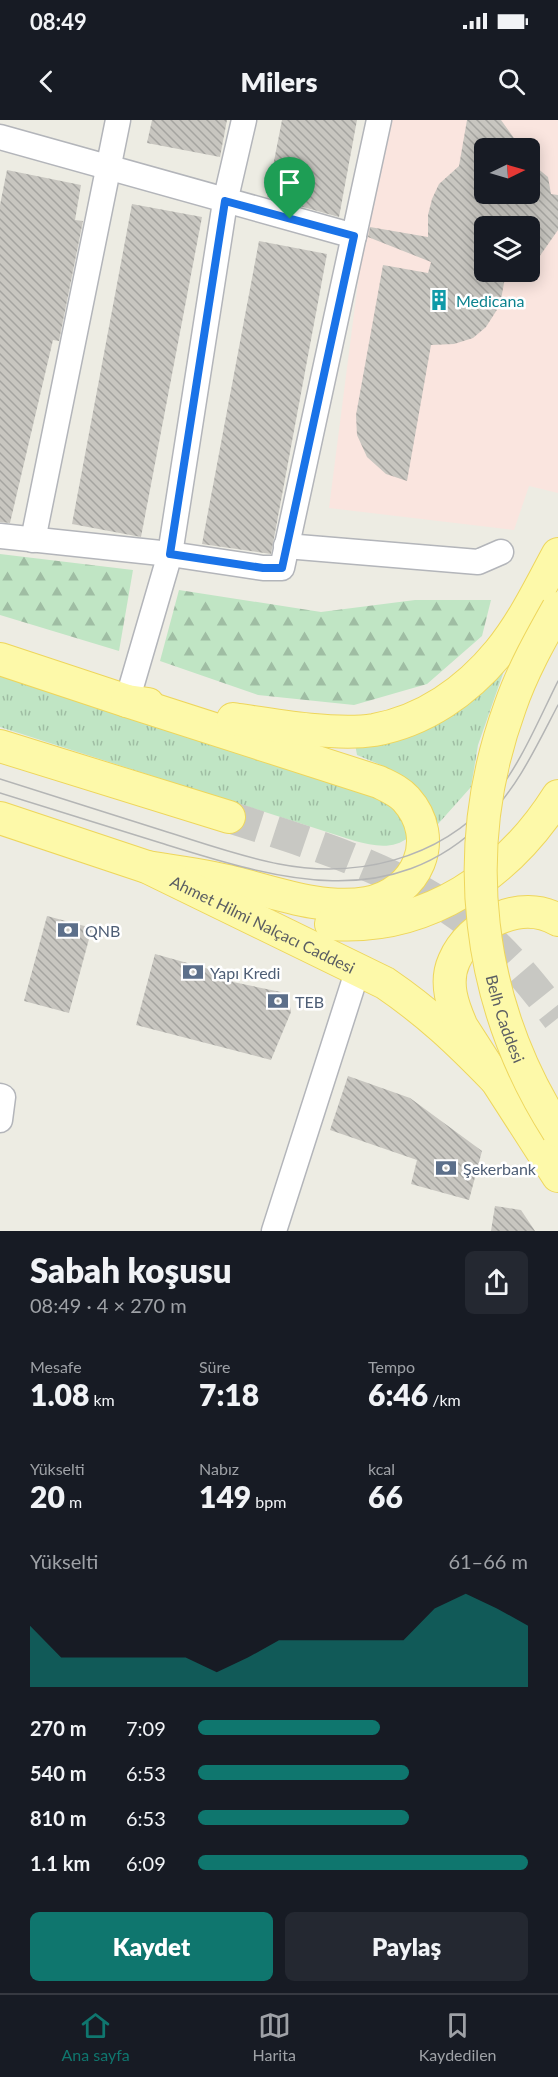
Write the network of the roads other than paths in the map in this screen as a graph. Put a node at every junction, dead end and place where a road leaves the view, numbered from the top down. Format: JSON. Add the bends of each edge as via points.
{"nodes":[{"id":1,"x":118,"y":120,"type":"edge"},
{"id":2,"x":244,"y":120,"type":"edge"},
{"id":3,"x":379,"y":120,"type":"edge"},
{"id":4,"x":0,"y":137,"type":"edge"},
{"id":5,"x":108,"y":168,"type":"junction"},
{"id":6,"x":225,"y":201,"type":"junction"},
{"id":7,"x":354,"y":236,"type":"junction"},
{"id":8,"x":0,"y":536,"type":"edge"},
{"id":9,"x":33,"y":540,"type":"junction"},
{"id":10,"x":501,"y":552,"type":"dead end"},
{"id":11,"x":170,"y":554,"type":"junction"},
{"id":12,"x":558,"y":554,"type":"edge"},
{"id":13,"x":284,"y":557,"type":"junction"},
{"id":14,"x":558,"y":608,"type":"edge"},
{"id":15,"x":0,"y":659,"type":"edge"},
{"id":16,"x":127,"y":701,"type":"junction"},
{"id":17,"x":0,"y":746,"type":"edge"},
{"id":18,"x":558,"y":796,"type":"edge"},
{"id":19,"x":229,"y":817,"type":"tunnel mouth"},
{"id":20,"x":0,"y":818,"type":"edge"},
{"id":21,"x":147,"y":867,"type":"junction"},
{"id":22,"x":558,"y":920,"type":"edge"},
{"id":23,"x":358,"y":969,"type":"junction"},
{"id":24,"x":495,"y":1079,"type":"junction"},
{"id":25,"x":0,"y":1096,"type":"edge"},
{"id":26,"x":0,"y":1120,"type":"edge"},
{"id":27,"x":558,"y":1131,"type":"edge"},
{"id":28,"x":558,"y":1176,"type":"edge"},
{"id":29,"x":274,"y":1231,"type":"edge"}],
"edges":[{"from":1,"to":5,"type":"street"},
{"from":2,"to":6,"type":"street"},
{"from":3,"to":7,"type":"street"},
{"from":4,"to":5,"type":"street"},
{"from":5,"to":6,"type":"street"},
{"from":5,"to":9,"type":"street"},
{"from":6,"to":7,"type":"street"},
{"from":6,"to":11,"type":"street"},
{"from":7,"to":13,"type":"street"},
{"from":8,"to":9,"type":"street"},
{"from":9,"to":11,"type":"street"},
{"from":10,"to":13,"type":"street","via":[[478,562]]},
{"from":11,"to":13,"type":"street","via":[[263,568]]},
{"from":11,"to":16,"type":"street"},
{"from":12,"to":16,"type":"main road","via":[[520,622],[479,675],[432,709],[405,722],[372,730],[310,729]]},
{"from":14,"to":27,"type":"main road","name":"Belh Caddesi","bridge":true,"via":[[523,674],[499,739],[490,773],[479,865],[483,920],[506,1024],[524,1070]]},
{"from":15,"to":16,"type":"main road"},
{"from":16,"to":21,"type":"main road","via":[[393,788],[414,810],[422,838],[419,865],[410,879],[390,896],[364,903],[311,901],[216,878]]},
{"from":17,"to":19,"type":"main road"},
{"from":18,"to":21,"type":"main road","via":[[527,840],[488,874],[423,912],[381,923],[354,926],[309,921]]},
{"from":20,"to":21,"type":"main road","name":"Ahmet Hilmi Nalçacı Caddesi"},
{"from":21,"to":23,"type":"main road","name":"Ahmet Hilmi Nalçacı Caddesi"},
{"from":22,"to":24,"type":"main road","via":[[532,913],[500,918],[470,938],[453,961],[452,1004],[462,1028]]},
{"from":23,"to":24,"type":"main road","name":"Ahmet Hilmi Nalçacı Caddesi","via":[[414,1002]]},
{"from":23,"to":29,"type":"street"},
{"from":24,"to":28,"type":"main road","name":"Belh Caddesi"},
{"from":25,"to":26,"type":"street"}]}
